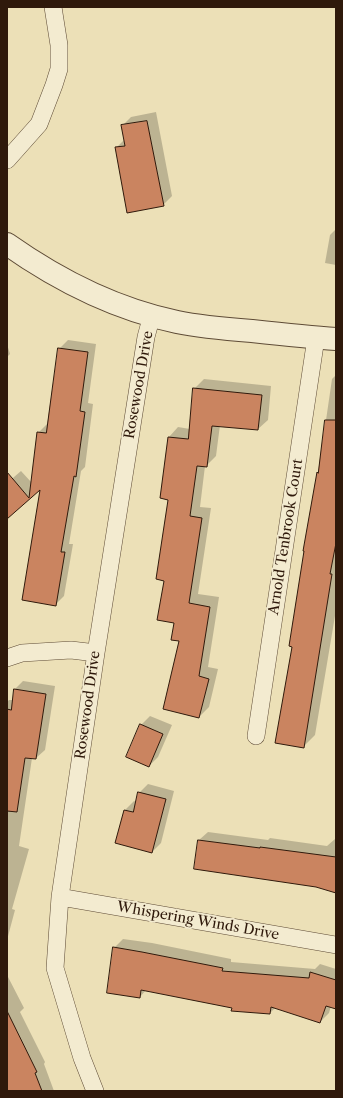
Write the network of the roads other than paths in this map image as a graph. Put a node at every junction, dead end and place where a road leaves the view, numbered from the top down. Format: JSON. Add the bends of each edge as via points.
{"nodes":[{"id":1,"x":53,"y":7,"type":"edge"},
{"id":2,"x":7,"y":160,"type":"edge"},
{"id":3,"x":7,"y":244,"type":"edge"},
{"id":4,"x":152,"y":315,"type":"junction"},
{"id":5,"x":326,"y":338,"type":"edge"},
{"id":6,"x":96,"y":653,"type":"junction"},
{"id":7,"x":7,"y":658,"type":"edge"},
{"id":8,"x":256,"y":736,"type":"dead end"},
{"id":9,"x":60,"y":897,"type":"junction"},
{"id":10,"x":336,"y":945,"type":"edge"},
{"id":11,"x":95,"y":1091,"type":"edge"}],
"edges":[{"from":1,"to":2,"type":"street","via":[[59,45],[59,69],[39,124]]},
{"from":3,"to":4,"type":"street","via":[[72,285]]},
{"from":4,"to":5,"type":"street","via":[[202,327]]},
{"from":4,"to":6,"type":"street","name":"Rosewood Drive"},
{"from":5,"to":8,"type":"street","name":"Arnold Tenbrook Court"},
{"from":6,"to":7,"type":"street","via":[[71,650],[22,653]]},
{"from":6,"to":9,"type":"street","name":"Rosewood Drive"},
{"from":9,"to":10,"type":"street","name":"Whispering Winds Drive"},
{"from":9,"to":11,"type":"street","name":"Rosewood Drive","via":[[54,968]]}]}
